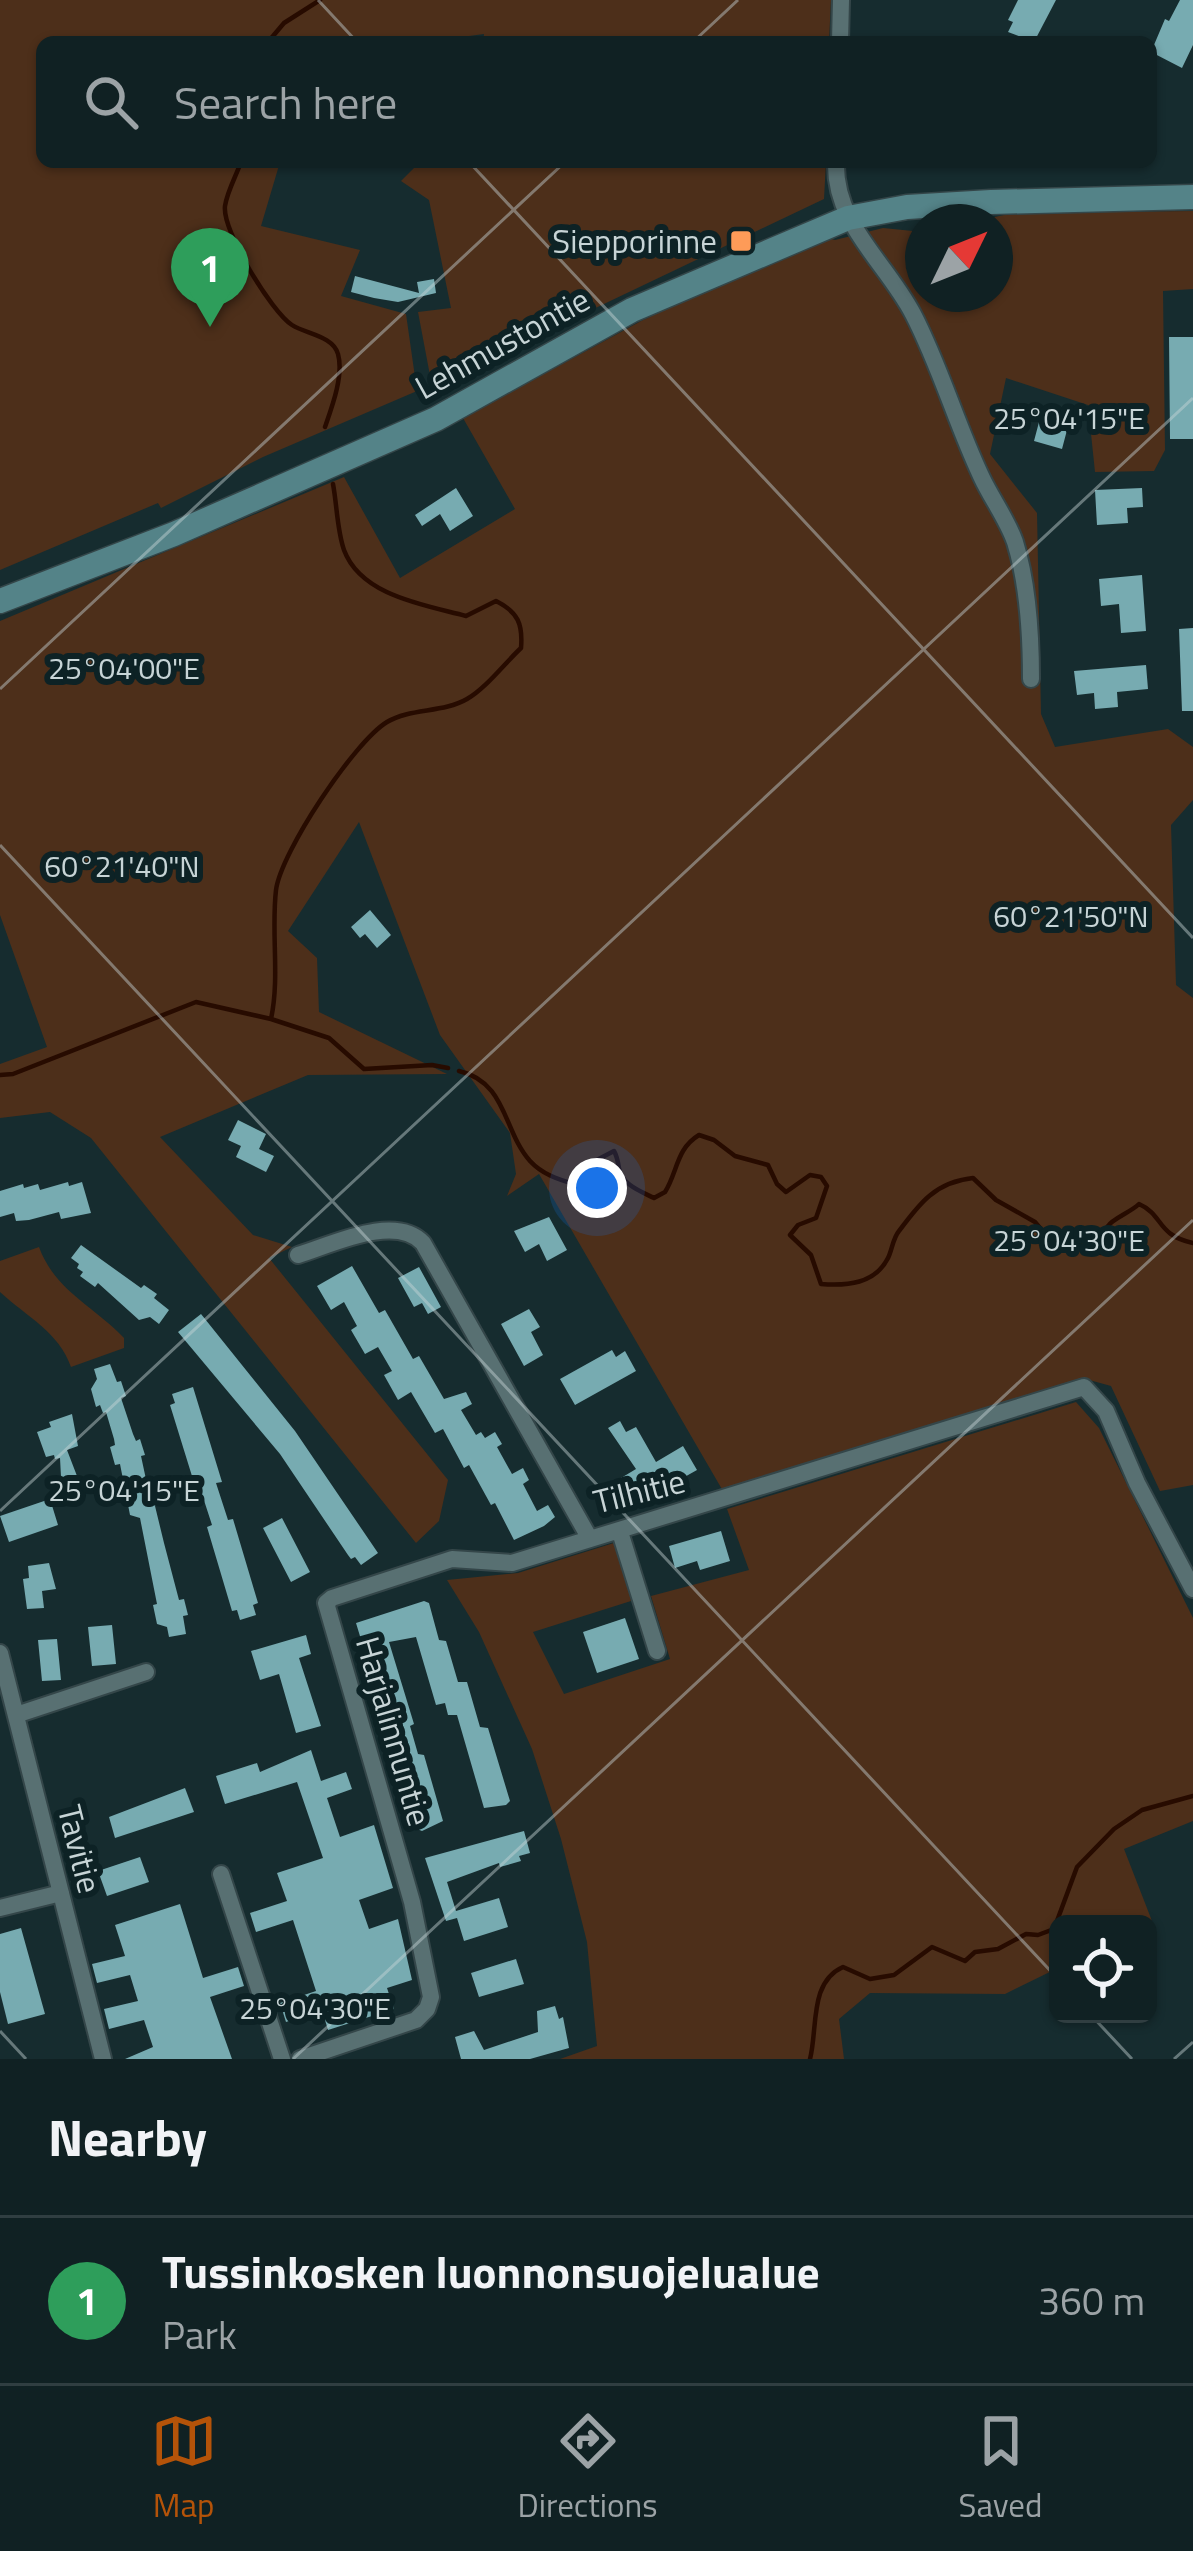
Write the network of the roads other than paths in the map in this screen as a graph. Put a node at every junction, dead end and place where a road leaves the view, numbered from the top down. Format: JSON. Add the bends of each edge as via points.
{"nodes":[{"id":1,"x":841,"y":0,"type":"edge"},
{"id":2,"x":840,"y":36,"type":"edge"},
{"id":3,"x":836,"y":168,"type":"edge"},
{"id":4,"x":1193,"y":197,"type":"edge"},
{"id":5,"x":848,"y":218,"type":"junction"},
{"id":6,"x":0,"y":601,"type":"edge"},
{"id":7,"x":1031,"y":679,"type":"dead end"},
{"id":8,"x":298,"y":1255,"type":"dead end"},
{"id":9,"x":620,"y":1532,"type":"junction"},
{"id":10,"x":590,"y":1539,"type":"junction"},
{"id":11,"x":1193,"y":1589,"type":"edge"},
{"id":12,"x":657,"y":1651,"type":"dead end"},
{"id":13,"x":0,"y":1653,"type":"edge"},
{"id":14,"x":146,"y":1672,"type":"dead end"},
{"id":15,"x":16,"y":1714,"type":"junction"},
{"id":16,"x":221,"y":1874,"type":"dead end"},
{"id":17,"x":61,"y":1893,"type":"junction"},
{"id":18,"x":0,"y":1908,"type":"edge"},
{"id":19,"x":337,"y":2054,"type":"edge"},
{"id":20,"x":103,"y":2059,"type":"edge"},
{"id":21,"x":281,"y":2059,"type":"edge"},
{"id":22,"x":300,"y":2059,"type":"edge"}],
"edges":[{"from":1,"to":2,"type":"street"},
{"from":3,"to":5,"type":"street"},
{"from":4,"to":5,"type":"main road","name":"Lehmustontie","via":[[907,207]]},
{"from":5,"to":6,"type":"main road","name":"Lehmustontie","via":[[632,310],[436,418]]},
{"from":5,"to":7,"type":"street","via":[[916,319],[1015,541]]},
{"from":8,"to":10,"type":"street","name":"Tilhitie","via":[[364,1235],[414,1233]]},
{"from":9,"to":10,"type":"street","name":"Tilhitie"},
{"from":9,"to":11,"type":"street","name":"Tilhitie","via":[[1084,1388],[1106,1411]]},
{"from":9,"to":12,"type":"street"},
{"from":10,"to":19,"type":"street","name":"Harjalinnuntie","via":[[512,1563],[452,1559],[326,1603],[431,1996],[416,2020]]},
{"from":13,"to":15,"type":"street","name":"Tavitie"},
{"from":14,"to":15,"type":"street"},
{"from":15,"to":17,"type":"street","name":"Tavitie"},
{"from":16,"to":21,"type":"street"},
{"from":17,"to":18,"type":"street"},
{"from":17,"to":20,"type":"street","name":"Tavitie"},
{"from":19,"to":22,"type":"street","name":"Harjalinnuntie"}]}
